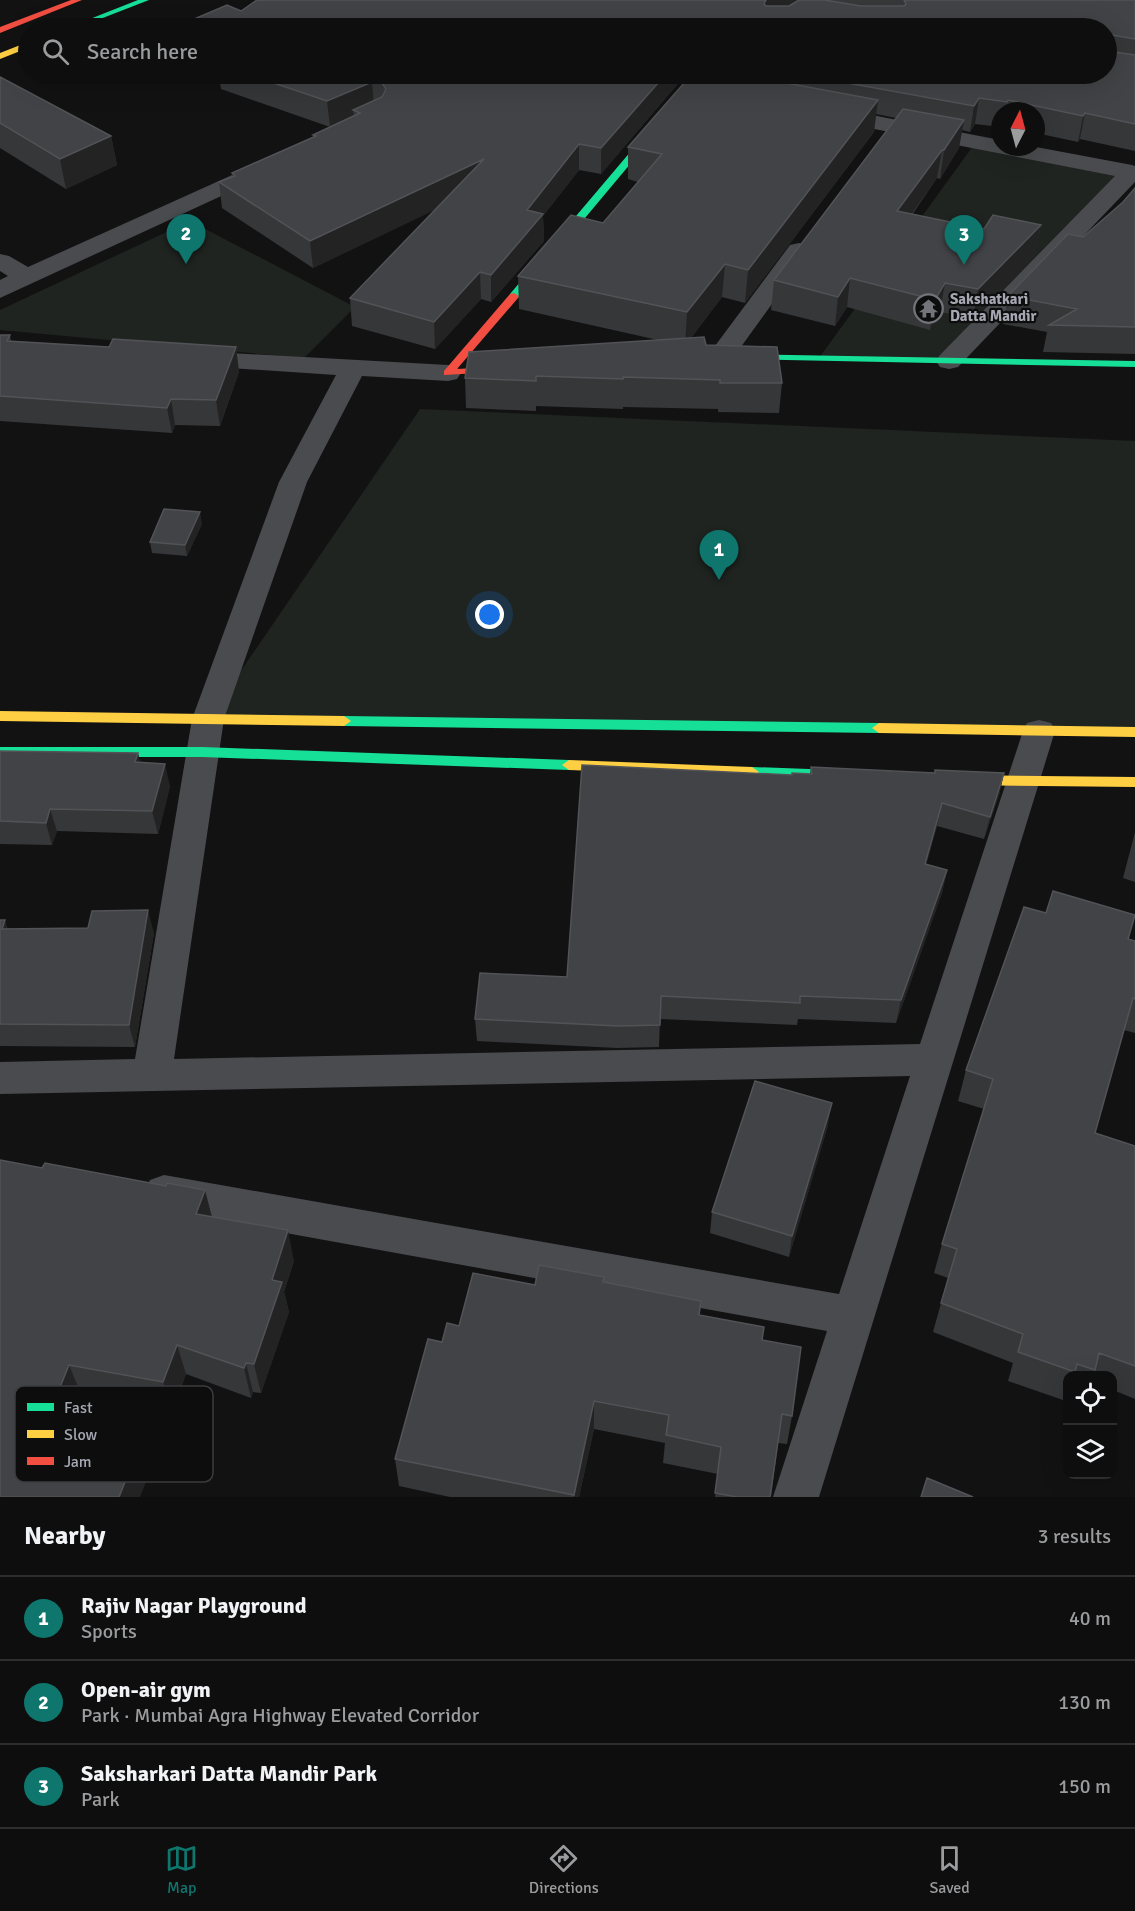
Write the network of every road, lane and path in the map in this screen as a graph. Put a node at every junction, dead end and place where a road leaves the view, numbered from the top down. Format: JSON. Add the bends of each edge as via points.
{"nodes":[{"id":1,"x":78,"y":0,"type":"edge"},
{"id":2,"x":145,"y":0,"type":"edge"},
{"id":3,"x":31,"y":18,"type":"edge"},
{"id":4,"x":97,"y":18,"type":"edge"},
{"id":5,"x":18,"y":23,"type":"edge"},
{"id":6,"x":0,"y":30,"type":"edge"},
{"id":7,"x":18,"y":49,"type":"edge"},
{"id":8,"x":0,"y":56,"type":"edge"},
{"id":9,"x":695,"y":84,"type":"edge"},
{"id":10,"x":690,"y":87,"type":"junction"},
{"id":11,"x":725,"y":94,"type":"edge"},
{"id":12,"x":806,"y":110,"type":"edge"},
{"id":13,"x":991,"y":146,"type":"edge"},
{"id":14,"x":1045,"y":155,"type":"edge"},
{"id":15,"x":277,"y":161,"type":"edge"},
{"id":16,"x":1133,"y":172,"type":"edge"},
{"id":17,"x":813,"y":231,"type":"edge"},
{"id":18,"x":0,"y":261,"type":"edge"},
{"id":19,"x":27,"y":277,"type":"junction"},
{"id":20,"x":0,"y":290,"type":"edge"},
{"id":21,"x":712,"y":356,"type":"joint"},
{"id":22,"x":167,"y":358,"type":"edge"},
{"id":23,"x":950,"y":361,"type":"junction"},
{"id":24,"x":1135,"y":364,"type":"edge"},
{"id":25,"x":519,"y":368,"type":"edge"},
{"id":26,"x":352,"y":369,"type":"junction"},
{"id":27,"x":448,"y":373,"type":"junction"},
{"id":28,"x":0,"y":716,"type":"edge"},
{"id":29,"x":1039,"y":731,"type":"junction"},
{"id":30,"x":1135,"y":732,"type":"edge"},
{"id":31,"x":205,"y":736,"type":"junction"},
{"id":32,"x":0,"y":752,"type":"edge"},
{"id":33,"x":845,"y":776,"type":"edge"},
{"id":34,"x":940,"y":779,"type":"edge"},
{"id":35,"x":1023,"y":782,"type":"junction"},
{"id":36,"x":1135,"y":782,"type":"edge"},
{"id":37,"x":934,"y":1060,"type":"junction"},
{"id":38,"x":152,"y":1075,"type":"junction"},
{"id":39,"x":0,"y":1078,"type":"edge"},
{"id":40,"x":129,"y":1186,"type":"edge"},
{"id":41,"x":854,"y":1316,"type":"junction"},
{"id":42,"x":796,"y":1497,"type":"edge"}],
"edges":[{"from":1,"to":3,"type":"main road"},
{"from":2,"to":4,"type":"main road"},
{"from":5,"to":6,"type":"main road"},
{"from":7,"to":8,"type":"main road"},
{"from":9,"to":10,"type":"main road"},
{"from":10,"to":11,"type":"street"},
{"from":10,"to":27,"type":"main road"},
{"from":12,"to":13,"type":"street","via":[[884,135]]},
{"from":14,"to":16,"type":"street"},
{"from":15,"to":19,"type":"street"},
{"from":16,"to":23,"type":"street"},
{"from":17,"to":21,"type":"street"},
{"from":18,"to":19,"type":"street"},
{"from":19,"to":20,"type":"street"},
{"from":21,"to":23,"type":"main road"},
{"from":22,"to":26,"type":"street"},
{"from":23,"to":24,"type":"main road"},
{"from":25,"to":27,"type":"main road"},
{"from":26,"to":27,"type":"street"},
{"from":26,"to":31,"type":"street","via":[[293,482]]},
{"from":28,"to":31,"type":"main road"},
{"from":29,"to":30,"type":"main road"},
{"from":29,"to":31,"type":"main road"},
{"from":29,"to":35,"type":"street"},
{"from":31,"to":32,"type":"main road"},
{"from":31,"to":33,"type":"main road"},
{"from":31,"to":38,"type":"street"},
{"from":34,"to":35,"type":"main road"},
{"from":35,"to":36,"type":"main road"},
{"from":35,"to":37,"type":"street"},
{"from":37,"to":38,"type":"street"},
{"from":37,"to":41,"type":"street"},
{"from":38,"to":39,"type":"street"},
{"from":40,"to":41,"type":"street"},
{"from":41,"to":42,"type":"street"}]}
